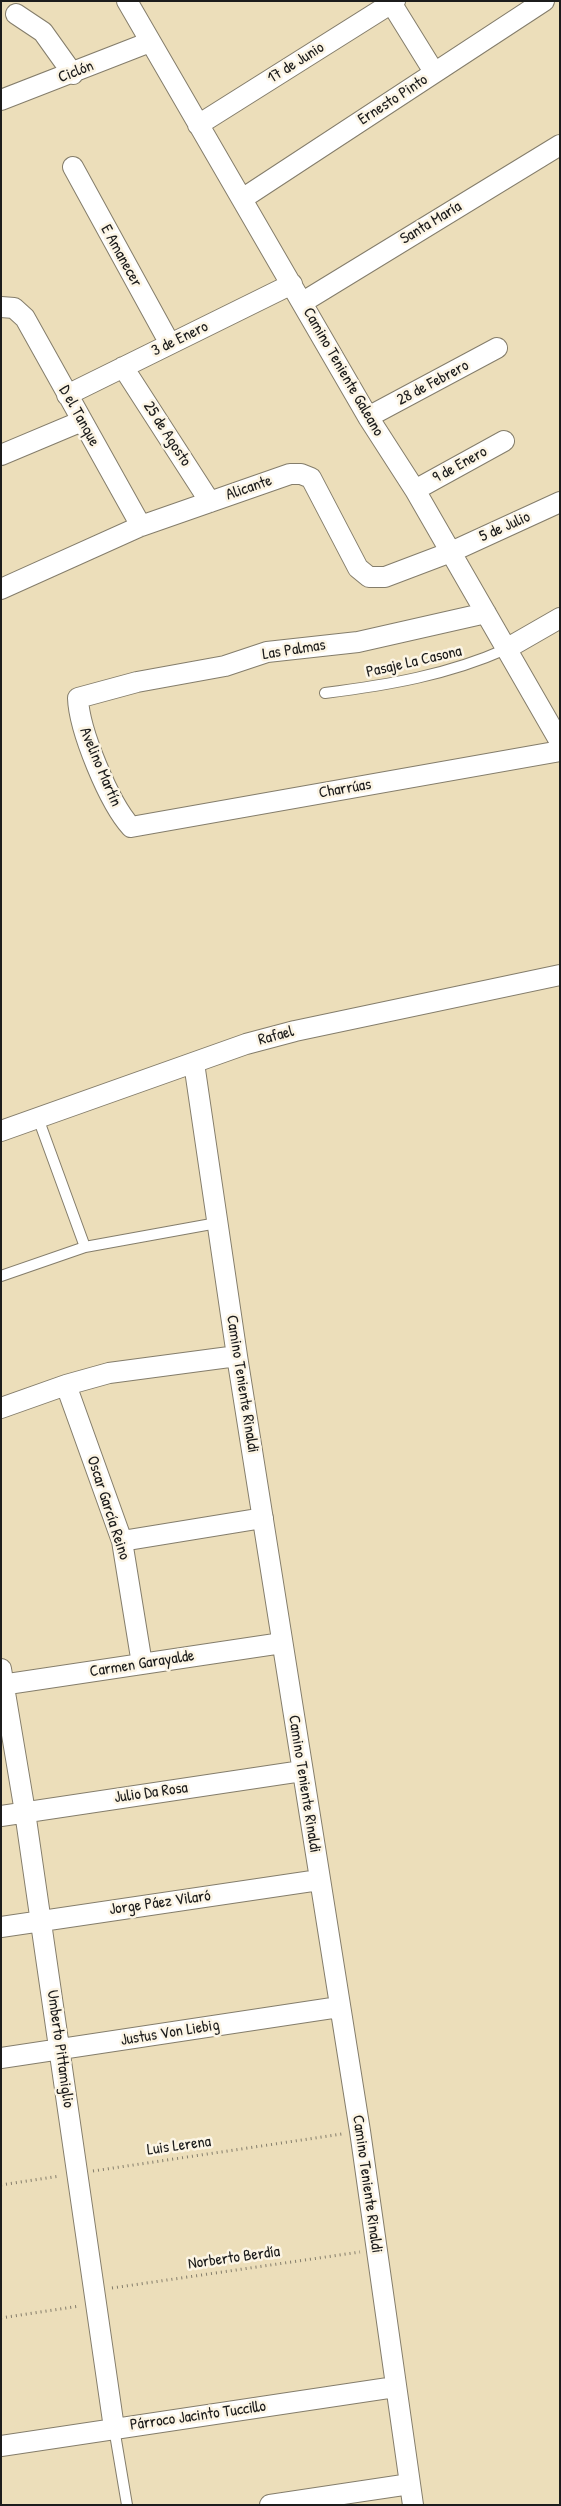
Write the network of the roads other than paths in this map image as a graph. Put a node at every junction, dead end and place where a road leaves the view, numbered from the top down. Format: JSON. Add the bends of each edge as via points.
{"nodes":[{"id":1,"x":127,"y":1,"type":"edge"},
{"id":2,"x":544,"y":1,"type":"edge"},
{"id":3,"x":392,"y":2,"type":"edge"},
{"id":4,"x":16,"y":14,"type":"dead end"},
{"id":5,"x":150,"y":42,"type":"junction"},
{"id":6,"x":434,"y":72,"type":"junction"},
{"id":7,"x":73,"y":74,"type":"junction"},
{"id":8,"x":1,"y":100,"type":"edge"},
{"id":9,"x":198,"y":126,"type":"junction"},
{"id":10,"x":560,"y":145,"type":"edge"},
{"id":11,"x":73,"y":167,"type":"dead end"},
{"id":12,"x":242,"y":199,"type":"junction"},
{"id":13,"x":292,"y":284,"type":"junction"},
{"id":14,"x":303,"y":302,"type":"junction"},
{"id":15,"x":8,"y":308,"type":"edge"},
{"id":16,"x":170,"y":344,"type":"junction"},
{"id":17,"x":497,"y":348,"type":"dead end"},
{"id":18,"x":123,"y":367,"type":"junction"},
{"id":19,"x":67,"y":395,"type":"junction"},
{"id":20,"x":368,"y":417,"type":"junction"},
{"id":21,"x":82,"y":421,"type":"junction"},
{"id":22,"x":504,"y":441,"type":"dead end"},
{"id":23,"x":1,"y":455,"type":"edge"},
{"id":24,"x":415,"y":490,"type":"junction"},
{"id":25,"x":210,"y":502,"type":"junction"},
{"id":26,"x":560,"y":502,"type":"edge"},
{"id":27,"x":141,"y":526,"type":"junction"},
{"id":28,"x":451,"y":552,"type":"junction"},
{"id":29,"x":1,"y":589,"type":"edge"},
{"id":30,"x":486,"y":613,"type":"junction"},
{"id":31,"x":560,"y":618,"type":"edge"},
{"id":32,"x":506,"y":649,"type":"junction"},
{"id":33,"x":325,"y":693,"type":"dead end"},
{"id":34,"x":78,"y":704,"type":"joint"},
{"id":35,"x":560,"y":742,"type":"edge"},
{"id":36,"x":560,"y":752,"type":"edge"},
{"id":37,"x":131,"y":827,"type":"joint"},
{"id":38,"x":560,"y":975,"type":"edge"},
{"id":39,"x":194,"y":1063,"type":"junction"},
{"id":40,"x":38,"y":1118,"type":"junction"},
{"id":41,"x":1,"y":1131,"type":"edge"},
{"id":42,"x":217,"y":1224,"type":"junction"},
{"id":43,"x":84,"y":1247,"type":"junction"},
{"id":44,"x":1,"y":1276,"type":"edge"},
{"id":45,"x":237,"y":1356,"type":"junction"},
{"id":46,"x":66,"y":1385,"type":"junction"},
{"id":47,"x":1,"y":1408,"type":"edge"},
{"id":48,"x":263,"y":1518,"type":"junction"},
{"id":49,"x":122,"y":1541,"type":"junction"},
{"id":50,"x":282,"y":1643,"type":"junction"},
{"id":51,"x":142,"y":1664,"type":"junction"},
{"id":52,"x":2,"y":1680,"type":"edge"},
{"id":53,"x":302,"y":1771,"type":"junction"},
{"id":54,"x":25,"y":1812,"type":"junction"},
{"id":55,"x":1,"y":1816,"type":"edge"},
{"id":56,"x":320,"y":1880,"type":"junction"},
{"id":57,"x":41,"y":1920,"type":"junction"},
{"id":58,"x":1,"y":1927,"type":"edge"},
{"id":59,"x":339,"y":2007,"type":"junction"},
{"id":60,"x":60,"y":2049,"type":"junction"},
{"id":61,"x":1,"y":2058,"type":"edge"},
{"id":62,"x":395,"y":2387,"type":"junction"},
{"id":63,"x":114,"y":2428,"type":"junction"},
{"id":64,"x":1,"y":2446,"type":"edge"},
{"id":65,"x":410,"y":2484,"type":"junction"},
{"id":66,"x":127,"y":2505,"type":"edge"},
{"id":67,"x":270,"y":2505,"type":"edge"},
{"id":68,"x":413,"y":2505,"type":"edge"}],
"edges":[{"from":1,"to":5,"type":"street","name":"Camino Teniente Galeano"},
{"from":2,"to":6,"type":"street","name":"Ernesto Pinto"},
{"from":3,"to":6,"type":"street"},
{"from":3,"to":9,"type":"street","name":"17 de Junio"},
{"from":4,"to":7,"type":"street","via":[[43,32]]},
{"from":5,"to":7,"type":"street","name":"Ciclón"},
{"from":5,"to":9,"type":"street","name":"Camino Teniente Galeano"},
{"from":6,"to":12,"type":"street","name":"Ernesto Pinto"},
{"from":7,"to":8,"type":"street","name":"Ciclón"},
{"from":9,"to":12,"type":"street","name":"Camino Teniente Galeano"},
{"from":10,"to":14,"type":"street","name":"Santa María"},
{"from":11,"to":16,"type":"street","name":"E Amanecer"},
{"from":12,"to":13,"type":"street","name":"Camino Teniente Galeano"},
{"from":13,"to":14,"type":"street","name":"Camino Teniente Galeano"},
{"from":13,"to":16,"type":"street","name":"3 de Enero"},
{"from":14,"to":20,"type":"street","name":"Camino Teniente Galeano"},
{"from":15,"to":19,"type":"street","name":"D el Tanque","via":[[25,318]]},
{"from":16,"to":18,"type":"street","name":"3 de Enero"},
{"from":17,"to":20,"type":"street","name":"28 de Febrero"},
{"from":18,"to":19,"type":"street","name":"3 de Enero"},
{"from":18,"to":25,"type":"street","name":"25 de Agosto"},
{"from":19,"to":21,"type":"street","name":"D el Tanque"},
{"from":20,"to":24,"type":"street","name":"Camino Teniente Galeano"},
{"from":21,"to":23,"type":"street"},
{"from":21,"to":27,"type":"street","name":"D el Tanque"},
{"from":22,"to":24,"type":"street","name":"9 de Enero"},
{"from":24,"to":28,"type":"street","name":"Camino Teniente Galeano"},
{"from":25,"to":27,"type":"street","name":"Alicante"},
{"from":25,"to":28,"type":"street","name":"Alicante","via":[[290,474],[301,474],[311,478],[358,568],[369,577],[384,578]]},
{"from":26,"to":28,"type":"street","name":"5 de Julio"},
{"from":27,"to":29,"type":"street","name":"Alicante"},
{"from":28,"to":30,"type":"street","name":"Camino Teniente Galeano"},
{"from":30,"to":32,"type":"street","name":"Camino Teniente Galeano"},
{"from":30,"to":34,"type":"street","name":"Las Palmas","via":[[358,642],[268,652],[225,666],[93,693],[78,698]]},
{"from":31,"to":32,"type":"street"},
{"from":32,"to":33,"type":"lane","name":"Pasaje La Casona","via":[[432,676]]},
{"from":32,"to":35,"type":"street","name":"Camino Teniente Galeano"},
{"from":34,"to":37,"type":"street","name":"Avelino Martín","via":[[81,724],[100,770],[120,814]]},
{"from":36,"to":37,"type":"street","name":"Charrúas"},
{"from":38,"to":39,"type":"street","name":"Rafael","via":[[295,1030]]},
{"from":39,"to":40,"type":"street","name":"Rafael"},
{"from":39,"to":42,"type":"street","name":"Camino Teniente Rinaldi"},
{"from":40,"to":41,"type":"street","name":"Rafael"},
{"from":40,"to":43,"type":"lane"},
{"from":42,"to":43,"type":"lane"},
{"from":42,"to":45,"type":"street","name":"Camino Teniente Rinaldi"},
{"from":43,"to":44,"type":"lane"},
{"from":45,"to":46,"type":"street","via":[[109,1373]]},
{"from":45,"to":48,"type":"street","name":"Camino Teniente Rinaldi"},
{"from":46,"to":47,"type":"street"},
{"from":46,"to":49,"type":"street","name":"Oscar García Reino"},
{"from":48,"to":49,"type":"street"},
{"from":48,"to":50,"type":"street","name":"Camino Teniente Rinaldi"},
{"from":49,"to":51,"type":"street","name":"Oscar García Reino"},
{"from":50,"to":51,"type":"street","name":"Carmen Garayalde"},
{"from":50,"to":53,"type":"street","name":"Camino Teniente Rinaldi"},
{"from":51,"to":52,"type":"street","name":"Carmen Garayalde"},
{"from":52,"to":54,"type":"street","name":"Umberto Pittamiglio"},
{"from":53,"to":54,"type":"street","name":"Julio Da Rosa"},
{"from":53,"to":56,"type":"street","name":"Camino Teniente Rinaldi"},
{"from":54,"to":55,"type":"street","name":"Julio Da Rosa"},
{"from":54,"to":57,"type":"street","name":"Umberto Pittamiglio"},
{"from":56,"to":57,"type":"street","name":"Jorge Páez Vilaró"},
{"from":56,"to":59,"type":"street","name":"Camino Teniente Rinaldi"},
{"from":57,"to":58,"type":"street","name":"Jorge Páez Vilaró"},
{"from":57,"to":60,"type":"street","name":"Umberto Pittamiglio"},
{"from":59,"to":60,"type":"street","name":"Justus Von Liebig"},
{"from":59,"to":62,"type":"street","name":"Camino Teniente Rinaldi","via":[[360,2131]]},
{"from":60,"to":61,"type":"street","name":"Justus Von Liebig"},
{"from":60,"to":63,"type":"street","name":"Umberto Pittamiglio"},
{"from":62,"to":63,"type":"street","name":"Párroco Jacinto Tuccillo"},
{"from":62,"to":65,"type":"street","name":"Camino Teniente Rinaldi"},
{"from":63,"to":64,"type":"street","name":"Párroco Jacinto Tuccillo"},
{"from":63,"to":66,"type":"lane"},
{"from":65,"to":67,"type":"street"},
{"from":65,"to":68,"type":"street","name":"Camino Teniente Rinaldi"}]}
